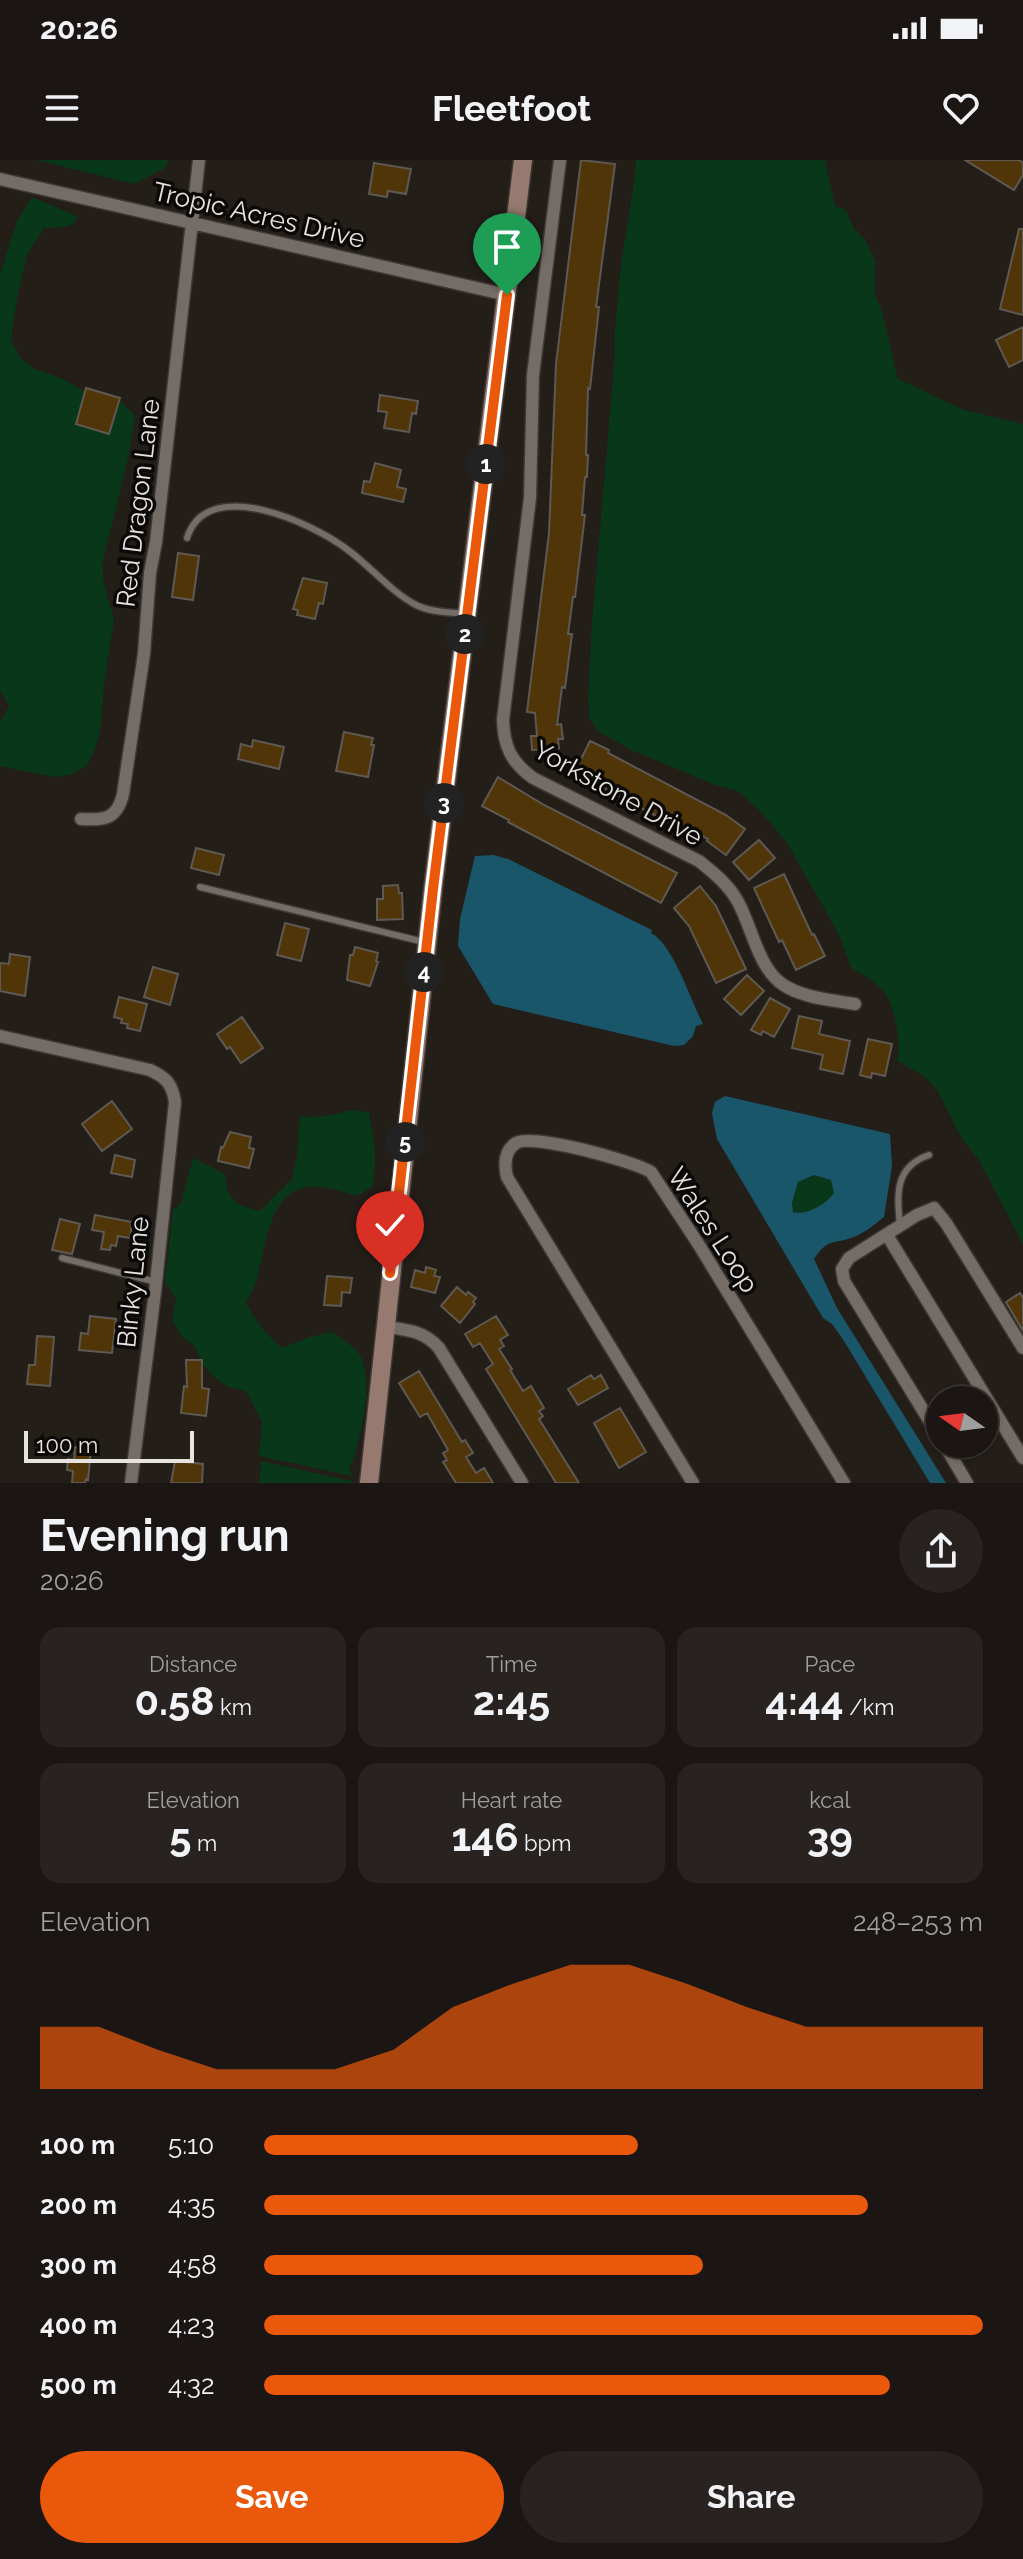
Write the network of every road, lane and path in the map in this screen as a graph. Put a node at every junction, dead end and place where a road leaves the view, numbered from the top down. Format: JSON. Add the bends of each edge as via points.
{"nodes":[{"id":1,"x":199,"y":160,"type":"edge"},
{"id":2,"x":523,"y":160,"type":"edge"},
{"id":3,"x":560,"y":160,"type":"edge"},
{"id":4,"x":0,"y":179,"type":"edge"},
{"id":5,"x":192,"y":221,"type":"junction"},
{"id":6,"x":507,"y":295,"type":"junction"},
{"id":7,"x":187,"y":538,"type":"dead end"},
{"id":8,"x":468,"y":614,"type":"junction"},
{"id":9,"x":81,"y":819,"type":"dead end"},
{"id":10,"x":200,"y":887,"type":"dead end"},
{"id":11,"x":427,"y":943,"type":"junction"},
{"id":12,"x":855,"y":1004,"type":"dead end"},
{"id":13,"x":0,"y":1036,"type":"edge"},
{"id":14,"x":929,"y":1155,"type":"dead end"},
{"id":15,"x":900,"y":1226,"type":"junction"},
{"id":16,"x":887,"y":1235,"type":"junction"},
{"id":17,"x":62,"y":1258,"type":"dead end"},
{"id":18,"x":156,"y":1282,"type":"junction"},
{"id":19,"x":387,"y":1327,"type":"junction"},
{"id":20,"x":1023,"y":1348,"type":"edge"},
{"id":21,"x":926,"y":1415,"type":"edge"},
{"id":22,"x":952,"y":1458,"type":"edge"},
{"id":23,"x":1023,"y":1458,"type":"edge"},
{"id":24,"x":131,"y":1483,"type":"edge"},
{"id":25,"x":369,"y":1483,"type":"edge"},
{"id":26,"x":522,"y":1483,"type":"edge"},
{"id":27,"x":693,"y":1483,"type":"edge"},
{"id":28,"x":844,"y":1483,"type":"edge"},
{"id":29,"x":967,"y":1483,"type":"edge"}],
"edges":[{"from":1,"to":5,"type":"street","name":"Red Dragon Lane"},
{"from":2,"to":6,"type":"street"},
{"from":3,"to":12,"type":"street","name":"Yorkstone Drive","via":[[533,375],[530,498],[504,740],[510,756],[533,778],[699,861],[716,875],[738,901],[767,967],[782,984]]},
{"from":4,"to":5,"type":"street","name":"Tropic Acres Drive"},
{"from":5,"to":6,"type":"street","name":"Tropic Acres Drive"},
{"from":5,"to":9,"type":"street","name":"Red Dragon Lane","via":[[144,654],[123,794],[120,807],[104,820]]},
{"from":6,"to":8,"type":"street"},
{"from":7,"to":8,"type":"lane","via":[[205,512],[230,507],[267,511],[330,537],[419,607]]},
{"from":8,"to":11,"type":"street"},
{"from":10,"to":11,"type":"lane"},
{"from":11,"to":19,"type":"street"},
{"from":13,"to":18,"type":"street","name":"Binky Lane","via":[[150,1070],[172,1086],[175,1102]]},
{"from":14,"to":15,"type":"lane","via":[[912,1162],[903,1175]]},
{"from":15,"to":16,"type":"street"},
{"from":15,"to":20,"type":"street","via":[[934,1208]]},
{"from":16,"to":21,"type":"street","via":[[849,1258],[842,1269],[844,1281]]},
{"from":16,"to":23,"type":"street"},
{"from":17,"to":18,"type":"lane"},
{"from":18,"to":24,"type":"street","name":"Binky Lane"},
{"from":19,"to":25,"type":"street"},
{"from":19,"to":26,"type":"street","via":[[419,1331],[439,1348]]},
{"from":22,"to":29,"type":"street"},
{"from":27,"to":28,"type":"street","name":"Wales Loop","via":[[507,1177],[508,1151],[518,1142],[532,1139],[651,1172]]}]}
